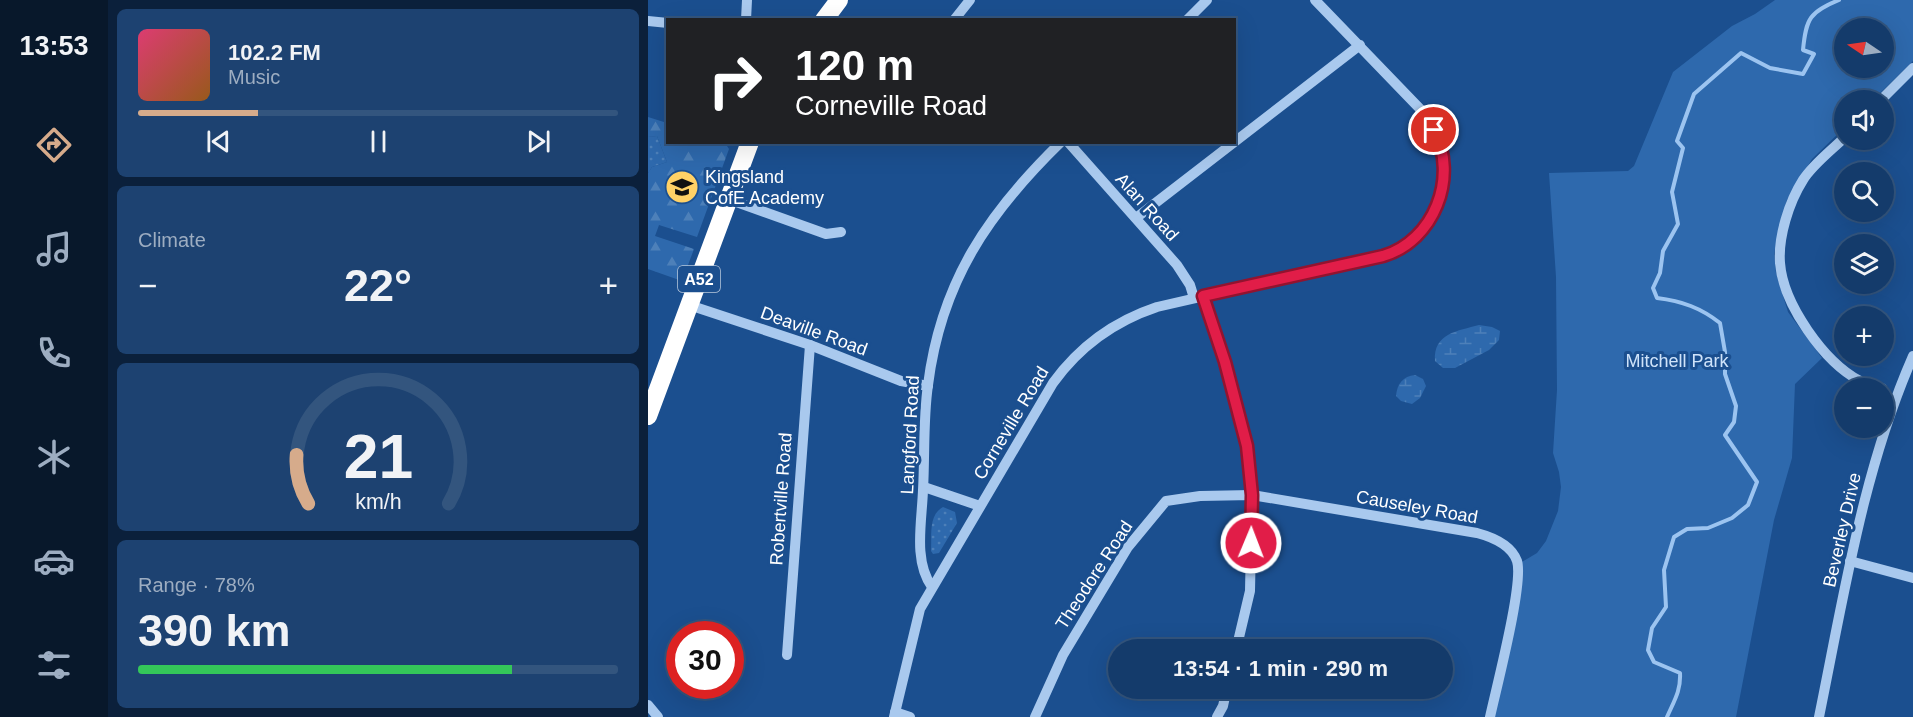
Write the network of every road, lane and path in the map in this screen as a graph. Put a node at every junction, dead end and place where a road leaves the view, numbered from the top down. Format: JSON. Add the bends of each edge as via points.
{"nodes":[{"id":1,"x":747,"y":0,"type":"edge"},
{"id":2,"x":839,"y":0,"type":"edge"},
{"id":3,"x":970,"y":0,"type":"edge"},
{"id":4,"x":1207,"y":0,"type":"edge"},
{"id":5,"x":1316,"y":0,"type":"edge"},
{"id":6,"x":746,"y":18,"type":"edge"},
{"id":7,"x":826,"y":18,"type":"edge"},
{"id":8,"x":956,"y":18,"type":"edge"},
{"id":9,"x":1189,"y":18,"type":"edge"},
{"id":10,"x":648,"y":21,"type":"edge"},
{"id":11,"x":666,"y":23,"type":"edge"},
{"id":12,"x":1360,"y":45,"type":"junction"},
{"id":13,"x":1913,"y":68,"type":"edge"},
{"id":14,"x":1891,"y":90,"type":"edge"},
{"id":15,"x":1236,"y":141,"type":"edge"},
{"id":16,"x":749,"y":144,"type":"edge"},
{"id":17,"x":1059,"y":144,"type":"edge"},
{"id":18,"x":1070,"y":144,"type":"edge"},
{"id":19,"x":1232,"y":144,"type":"edge"},
{"id":20,"x":1834,"y":148,"type":"edge"},
{"id":21,"x":728,"y":199,"type":"junction"},
{"id":22,"x":1136,"y":218,"type":"junction"},
{"id":23,"x":841,"y":232,"type":"dead end"},
{"id":24,"x":1198,"y":297,"type":"junction"},
{"id":25,"x":689,"y":305,"type":"junction"},
{"id":26,"x":810,"y":345,"type":"junction"},
{"id":27,"x":1913,"y":356,"type":"edge"},
{"id":28,"x":1909,"y":374,"type":"edge"},
{"id":29,"x":1856,"y":378,"type":"edge"},
{"id":30,"x":928,"y":386,"type":"junction"},
{"id":31,"x":1894,"y":393,"type":"edge"},
{"id":32,"x":1898,"y":394,"type":"junction"},
{"id":33,"x":648,"y":416,"type":"edge"},
{"id":34,"x":924,"y":488,"type":"junction"},
{"id":35,"x":1252,"y":495,"type":"junction"},
{"id":36,"x":980,"y":506,"type":"junction"},
{"id":37,"x":1850,"y":561,"type":"junction"},
{"id":38,"x":1913,"y":578,"type":"edge"},
{"id":39,"x":932,"y":587,"type":"junction"},
{"id":40,"x":1239,"y":639,"type":"edge"},
{"id":41,"x":787,"y":655,"type":"dead end"},
{"id":42,"x":1225,"y":699,"type":"edge"},
{"id":43,"x":648,"y":705,"type":"edge"},
{"id":44,"x":895,"y":715,"type":"edge"},
{"id":45,"x":658,"y":717,"type":"edge"},
{"id":46,"x":910,"y":717,"type":"edge"},
{"id":47,"x":1035,"y":717,"type":"edge"},
{"id":48,"x":1216,"y":717,"type":"edge"},
{"id":49,"x":1490,"y":717,"type":"edge"},
{"id":50,"x":1819,"y":717,"type":"edge"}],
"edges":[{"from":1,"to":6,"type":"street"},
{"from":2,"to":7,"type":"highway"},
{"from":3,"to":8,"type":"street"},
{"from":4,"to":9,"type":"street"},
{"from":5,"to":12,"type":"street","name":"Corneville Road"},
{"from":10,"to":11,"type":"street"},
{"from":12,"to":15,"type":"street"},
{"from":12,"to":24,"type":"street","name":"Corneville Road","via":[[1424,113],[1438,138],[1443,178],[1431,218],[1414,240],[1394,253]]},
{"from":13,"to":14,"type":"street"},
{"from":16,"to":21,"type":"highway","number":"A52"},
{"from":17,"to":30,"type":"street","name":"Langford Road","via":[[1014,191],[968,256],[948,301]]},
{"from":18,"to":22,"type":"street","name":"Alan Road"},
{"from":19,"to":22,"type":"street"},
{"from":20,"to":29,"type":"street","via":[[1804,179],[1786,220],[1780,263],[1793,304],[1820,348]]},
{"from":21,"to":23,"type":"street","via":[[826,234]]},
{"from":21,"to":25,"type":"highway","number":"A52"},
{"from":22,"to":24,"type":"street","name":"Alan Road","via":[[1185,275]]},
{"from":24,"to":35,"type":"street","name":"Alan Road","via":[[1225,362],[1247,446]]},
{"from":24,"to":36,"type":"street","name":"Corneville Road","via":[[1158,307],[1123,322],[1095,339],[1068,363]]},
{"from":25,"to":26,"type":"street","name":"Deaville Road"},
{"from":25,"to":33,"type":"highway","number":"A52"},
{"from":26,"to":30,"type":"street","name":"Deaville Road","via":[[901,381]]},
{"from":26,"to":41,"type":"street","name":"Robertville Road"},
{"from":27,"to":28,"type":"street","name":"Beverley Drive"},
{"from":28,"to":32,"type":"street","name":"Beverley Drive"},
{"from":30,"to":34,"type":"street","name":"Langford Road"},
{"from":31,"to":32,"type":"street"},
{"from":32,"to":37,"type":"street","name":"Beverley Drive","via":[[1876,457]]},
{"from":34,"to":36,"type":"street"},
{"from":34,"to":39,"type":"street","name":"Langford Road","via":[[922,563]]},
{"from":35,"to":40,"type":"street","name":"Alan Road","via":[[1250,591]]},
{"from":35,"to":47,"type":"street","name":"Theodore Road","via":[[1166,501],[1128,547],[1069,645]]},
{"from":35,"to":49,"type":"street","name":"Causeley Road","via":[[1477,533],[1502,542],[1516,560],[1518,574]]},
{"from":36,"to":39,"type":"street","name":"Corneville Road"},
{"from":37,"to":38,"type":"street"},
{"from":37,"to":50,"type":"street","name":"Beverley Drive"},
{"from":39,"to":44,"type":"street","name":"Corneville Road","via":[[918,616]]},
{"from":42,"to":48,"type":"street"},
{"from":43,"to":45,"type":"street"},
{"from":44,"to":46,"type":"street"}]}
